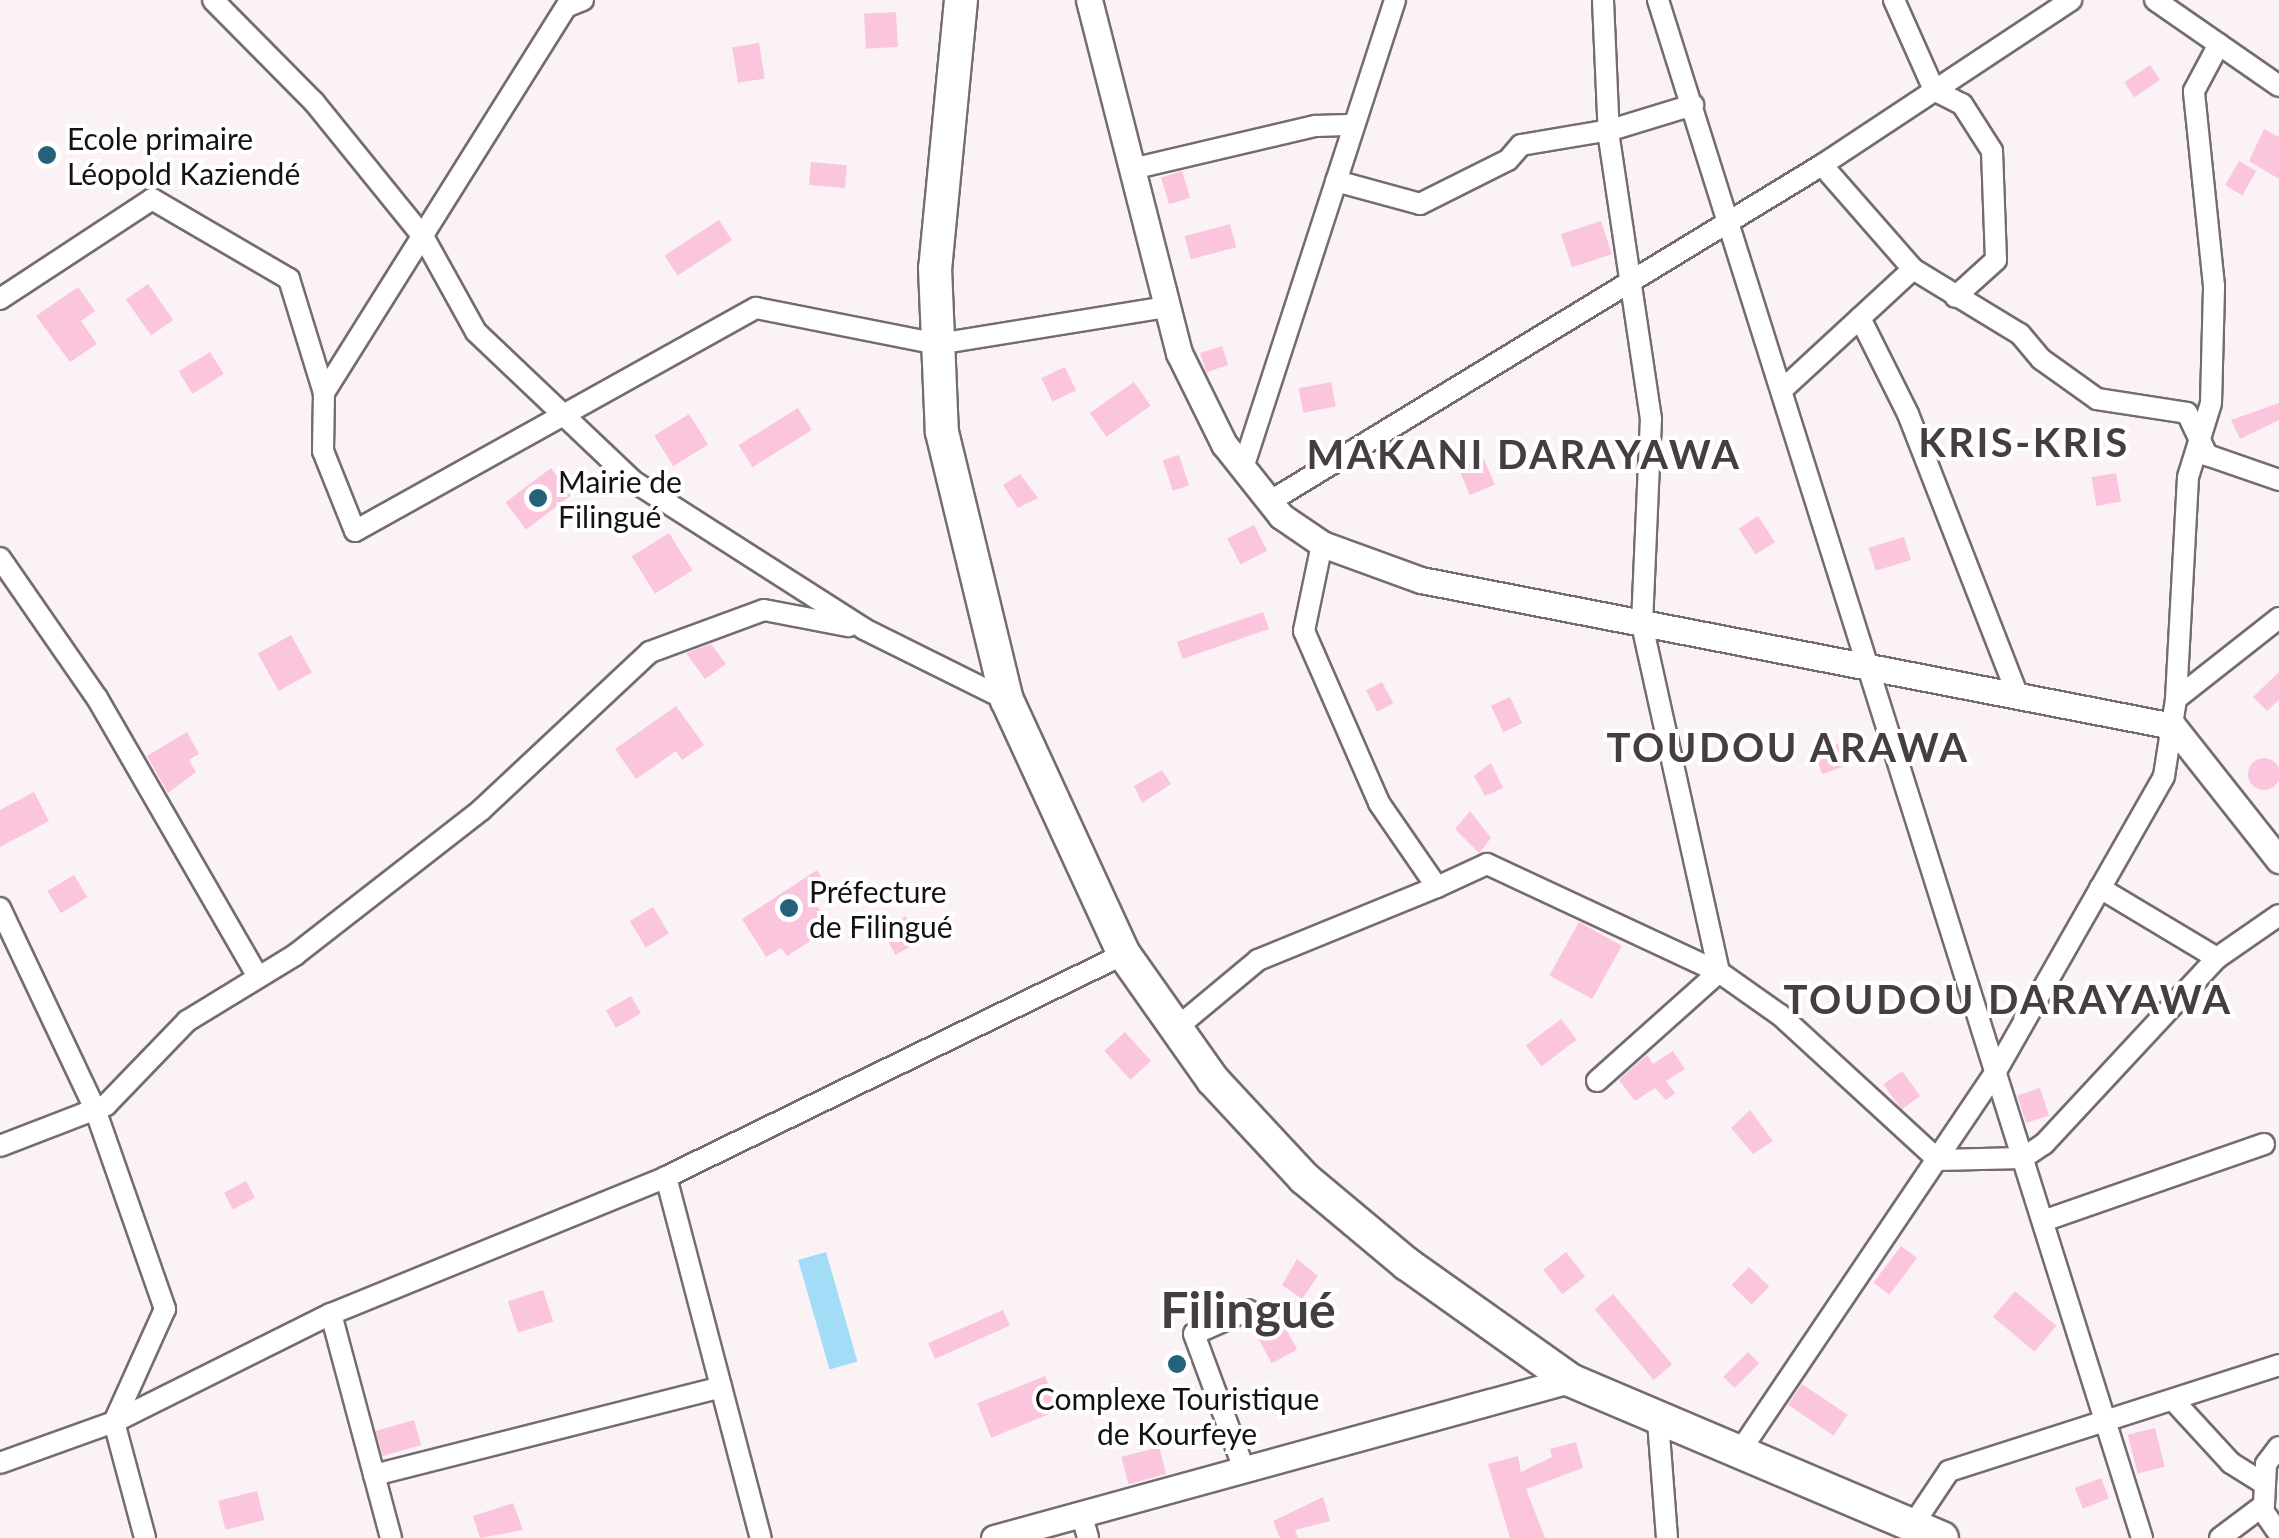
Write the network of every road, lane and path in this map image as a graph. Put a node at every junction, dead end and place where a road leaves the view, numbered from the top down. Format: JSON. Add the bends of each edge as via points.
{"nodes":[{"id":1,"x":212,"y":0,"type":"edge"},
{"id":2,"x":583,"y":0,"type":"edge"},
{"id":3,"x":961,"y":0,"type":"edge"},
{"id":4,"x":1089,"y":0,"type":"edge"},
{"id":5,"x":1395,"y":0,"type":"edge"},
{"id":6,"x":1603,"y":0,"type":"edge"},
{"id":7,"x":1658,"y":0,"type":"edge"},
{"id":8,"x":1894,"y":0,"type":"edge"},
{"id":9,"x":2071,"y":0,"type":"edge"},
{"id":10,"x":2155,"y":0,"type":"edge"},
{"id":11,"x":2219,"y":44,"type":"junction"},
{"id":12,"x":2279,"y":86,"type":"edge"},
{"id":13,"x":1934,"y":90,"type":"junction"},
{"id":14,"x":1693,"y":105,"type":"junction"},
{"id":15,"x":1354,"y":125,"type":"junction"},
{"id":16,"x":1611,"y":130,"type":"junction"},
{"id":17,"x":1822,"y":165,"type":"junction"},
{"id":18,"x":1132,"y":169,"type":"junction"},
{"id":19,"x":1336,"y":181,"type":"junction"},
{"id":20,"x":1730,"y":216,"type":"junction"},
{"id":21,"x":424,"y":238,"type":"junction"},
{"id":22,"x":1912,"y":269,"type":"junction"},
{"id":23,"x":1632,"y":279,"type":"junction"},
{"id":24,"x":1956,"y":297,"type":"junction"},
{"id":25,"x":0,"y":299,"type":"edge"},
{"id":26,"x":1166,"y":307,"type":"junction"},
{"id":27,"x":1860,"y":318,"type":"junction"},
{"id":28,"x":938,"y":344,"type":"junction"},
{"id":29,"x":1784,"y":389,"type":"junction"},
{"id":30,"x":324,"y":394,"type":"junction"},
{"id":31,"x":566,"y":414,"type":"junction"},
{"id":32,"x":2200,"y":439,"type":"junction"},
{"id":33,"x":1242,"y":468,"type":"junction"},
{"id":34,"x":2279,"y":480,"type":"edge"},
{"id":35,"x":1269,"y":502,"type":"junction"},
{"id":36,"x":1322,"y":544,"type":"junction"},
{"id":37,"x":0,"y":558,"type":"edge"},
{"id":38,"x":2279,"y":618,"type":"edge"},
{"id":39,"x":1642,"y":624,"type":"junction"},
{"id":40,"x":864,"y":629,"type":"junction"},
{"id":41,"x":1871,"y":669,"type":"junction"},
{"id":42,"x":2019,"y":698,"type":"junction"},
{"id":43,"x":2176,"y":699,"type":"junction"},
{"id":44,"x":1007,"y":700,"type":"junction"},
{"id":45,"x":2173,"y":726,"type":"junction"},
{"id":46,"x":2279,"y":860,"type":"edge"},
{"id":47,"x":1437,"y":887,"type":"junction"},
{"id":48,"x":2100,"y":888,"type":"junction"},
{"id":49,"x":0,"y":908,"type":"edge"},
{"id":50,"x":2279,"y":915,"type":"edge"},
{"id":51,"x":1124,"y":954,"type":"junction"},
{"id":52,"x":2217,"y":958,"type":"junction"},
{"id":53,"x":1719,"y":972,"type":"junction"},
{"id":54,"x":258,"y":977,"type":"junction"},
{"id":55,"x":1174,"y":1030,"type":"junction"},
{"id":56,"x":1996,"y":1071,"type":"junction"},
{"id":57,"x":1598,"y":1081,"type":"dead end"},
{"id":58,"x":96,"y":1109,"type":"junction"},
{"id":59,"x":2264,"y":1144,"type":"dead end"},
{"id":60,"x":0,"y":1146,"type":"edge"},
{"id":61,"x":2023,"y":1158,"type":"junction"},
{"id":62,"x":1938,"y":1160,"type":"junction"},
{"id":63,"x":666,"y":1177,"type":"junction"},
{"id":64,"x":2043,"y":1221,"type":"junction"},
{"id":65,"x":1248,"y":1310,"type":"dead end"},
{"id":66,"x":331,"y":1314,"type":"junction"},
{"id":67,"x":2279,"y":1365,"type":"edge"},
{"id":68,"x":1570,"y":1380,"type":"junction"},
{"id":69,"x":721,"y":1387,"type":"junction"},
{"id":70,"x":2173,"y":1400,"type":"junction"},
{"id":71,"x":1658,"y":1421,"type":"junction"},
{"id":72,"x":114,"y":1422,"type":"junction"},
{"id":73,"x":2106,"y":1422,"type":"junction"},
{"id":74,"x":2279,"y":1447,"type":"edge"},
{"id":75,"x":1738,"y":1454,"type":"junction"},
{"id":76,"x":0,"y":1463,"type":"edge"},
{"id":77,"x":1244,"y":1469,"type":"junction"},
{"id":78,"x":374,"y":1475,"type":"junction"},
{"id":79,"x":2266,"y":1484,"type":"junction"},
{"id":80,"x":2260,"y":1508,"type":"junction"},
{"id":81,"x":1084,"y":1526,"type":"edge"},
{"id":82,"x":1927,"y":1532,"type":"edge"},
{"id":83,"x":2279,"y":1534,"type":"edge"},
{"id":84,"x":144,"y":1538,"type":"edge"},
{"id":85,"x":391,"y":1538,"type":"edge"},
{"id":86,"x":761,"y":1538,"type":"edge"},
{"id":87,"x":994,"y":1538,"type":"edge"},
{"id":88,"x":1667,"y":1538,"type":"edge"},
{"id":89,"x":2142,"y":1538,"type":"edge"},
{"id":90,"x":2220,"y":1538,"type":"edge"}],
"edges":[{"from":1,"to":21,"type":"street","via":[[314,102]]},
{"from":2,"to":21,"type":"street","via":[[566,7]]},
{"from":3,"to":28,"type":"main road","via":[[935,268]]},
{"from":4,"to":18,"type":"street"},
{"from":5,"to":15,"type":"street"},
{"from":6,"to":16,"type":"street"},
{"from":7,"to":14,"type":"street"},
{"from":8,"to":13,"type":"street"},
{"from":9,"to":13,"type":"street"},
{"from":10,"to":11,"type":"street"},
{"from":11,"to":12,"type":"street"},
{"from":11,"to":32,"type":"street","via":[[2194,91],[2214,286],[2211,404]]},
{"from":13,"to":17,"type":"street"},
{"from":13,"to":24,"type":"street","via":[[1962,104],[1992,151],[1996,260]]},
{"from":14,"to":16,"type":"street"},
{"from":14,"to":20,"type":"street"},
{"from":15,"to":18,"type":"street","via":[[1316,126]]},
{"from":15,"to":19,"type":"street"},
{"from":16,"to":19,"type":"street","via":[[1520,145],[1508,160],[1420,204]]},
{"from":16,"to":23,"type":"street"},
{"from":17,"to":20,"type":"street"},
{"from":17,"to":22,"type":"street"},
{"from":18,"to":26,"type":"street"},
{"from":19,"to":33,"type":"street"},
{"from":20,"to":23,"type":"street"},
{"from":20,"to":29,"type":"street"},
{"from":21,"to":30,"type":"street"},
{"from":21,"to":31,"type":"street","via":[[476,332]]},
{"from":22,"to":24,"type":"street"},
{"from":22,"to":27,"type":"street"},
{"from":23,"to":35,"type":"street"},
{"from":23,"to":39,"type":"street","via":[[1651,419]]},
{"from":24,"to":32,"type":"street","via":[[2020,334],[2040,359],[2097,399],[2187,413]]},
{"from":25,"to":30,"type":"street","via":[[152,198],[288,279]]},
{"from":26,"to":28,"type":"street"},
{"from":26,"to":33,"type":"street","via":[[1179,353]]},
{"from":27,"to":29,"type":"street"},
{"from":27,"to":42,"type":"street","via":[[1908,414]]},
{"from":28,"to":31,"type":"street","via":[[756,308]]},
{"from":28,"to":44,"type":"main road","via":[[942,432]]},
{"from":29,"to":41,"type":"street"},
{"from":30,"to":31,"type":"street","via":[[323,451],[356,532]]},
{"from":31,"to":40,"type":"street","via":[[633,481]]},
{"from":32,"to":34,"type":"street","via":[[2207,455]]},
{"from":32,"to":43,"type":"street","via":[[2188,477]]},
{"from":33,"to":35,"type":"street"},
{"from":35,"to":36,"type":"street"},
{"from":36,"to":39,"type":"street","via":[[1421,580]]},
{"from":36,"to":47,"type":"street","via":[[1304,631],[1379,803]]},
{"from":37,"to":54,"type":"street","via":[[98,698]]},
{"from":38,"to":43,"type":"street"},
{"from":39,"to":41,"type":"street"},
{"from":39,"to":53,"type":"street"},
{"from":40,"to":44,"type":"street"},
{"from":40,"to":54,"type":"street","via":[[764,610],[650,652],[480,810]]},
{"from":41,"to":42,"type":"street"},
{"from":41,"to":56,"type":"street"},
{"from":42,"to":45,"type":"street"},
{"from":43,"to":45,"type":"street"},
{"from":44,"to":51,"type":"main road"},
{"from":45,"to":46,"type":"street"},
{"from":45,"to":48,"type":"street","via":[[2164,776]]},
{"from":47,"to":53,"type":"street","via":[[1487,864]]},
{"from":47,"to":55,"type":"street","via":[[1258,960]]},
{"from":48,"to":52,"type":"street"},
{"from":48,"to":56,"type":"street"},
{"from":49,"to":58,"type":"street"},
{"from":50,"to":52,"type":"street"},
{"from":51,"to":55,"type":"main road"},
{"from":51,"to":63,"type":"street"},
{"from":52,"to":61,"type":"street"},
{"from":53,"to":57,"type":"street"},
{"from":53,"to":62,"type":"street","via":[[1780,1015]]},
{"from":54,"to":58,"type":"street","via":[[187,1021]]},
{"from":55,"to":68,"type":"main road","via":[[1304,1178],[1407,1264]]},
{"from":56,"to":61,"type":"street"},
{"from":56,"to":62,"type":"street"},
{"from":58,"to":60,"type":"street"},
{"from":58,"to":72,"type":"street","via":[[165,1309]]},
{"from":59,"to":64,"type":"street"},
{"from":61,"to":62,"type":"street"},
{"from":61,"to":64,"type":"street"},
{"from":62,"to":75,"type":"street"},
{"from":63,"to":66,"type":"street"},
{"from":63,"to":69,"type":"street"},
{"from":64,"to":73,"type":"street"},
{"from":65,"to":77,"type":"street","via":[[1194,1334]]},
{"from":66,"to":72,"type":"street"},
{"from":66,"to":78,"type":"street"},
{"from":67,"to":70,"type":"street"},
{"from":68,"to":71,"type":"main road"},
{"from":68,"to":77,"type":"street"},
{"from":69,"to":78,"type":"street"},
{"from":69,"to":86,"type":"street"},
{"from":70,"to":73,"type":"street"},
{"from":70,"to":79,"type":"street","via":[[2231,1463]]},
{"from":71,"to":75,"type":"main road"},
{"from":71,"to":88,"type":"street"},
{"from":72,"to":76,"type":"street"},
{"from":72,"to":84,"type":"street"},
{"from":73,"to":82,"type":"street","via":[[1949,1471]]},
{"from":73,"to":89,"type":"street"},
{"from":74,"to":79,"type":"street","via":[[2266,1464]]},
{"from":75,"to":82,"type":"main road"},
{"from":77,"to":81,"type":"street"},
{"from":78,"to":85,"type":"street"},
{"from":79,"to":80,"type":"street"},
{"from":80,"to":83,"type":"street"},
{"from":80,"to":90,"type":"street"},
{"from":81,"to":87,"type":"street"}]}
